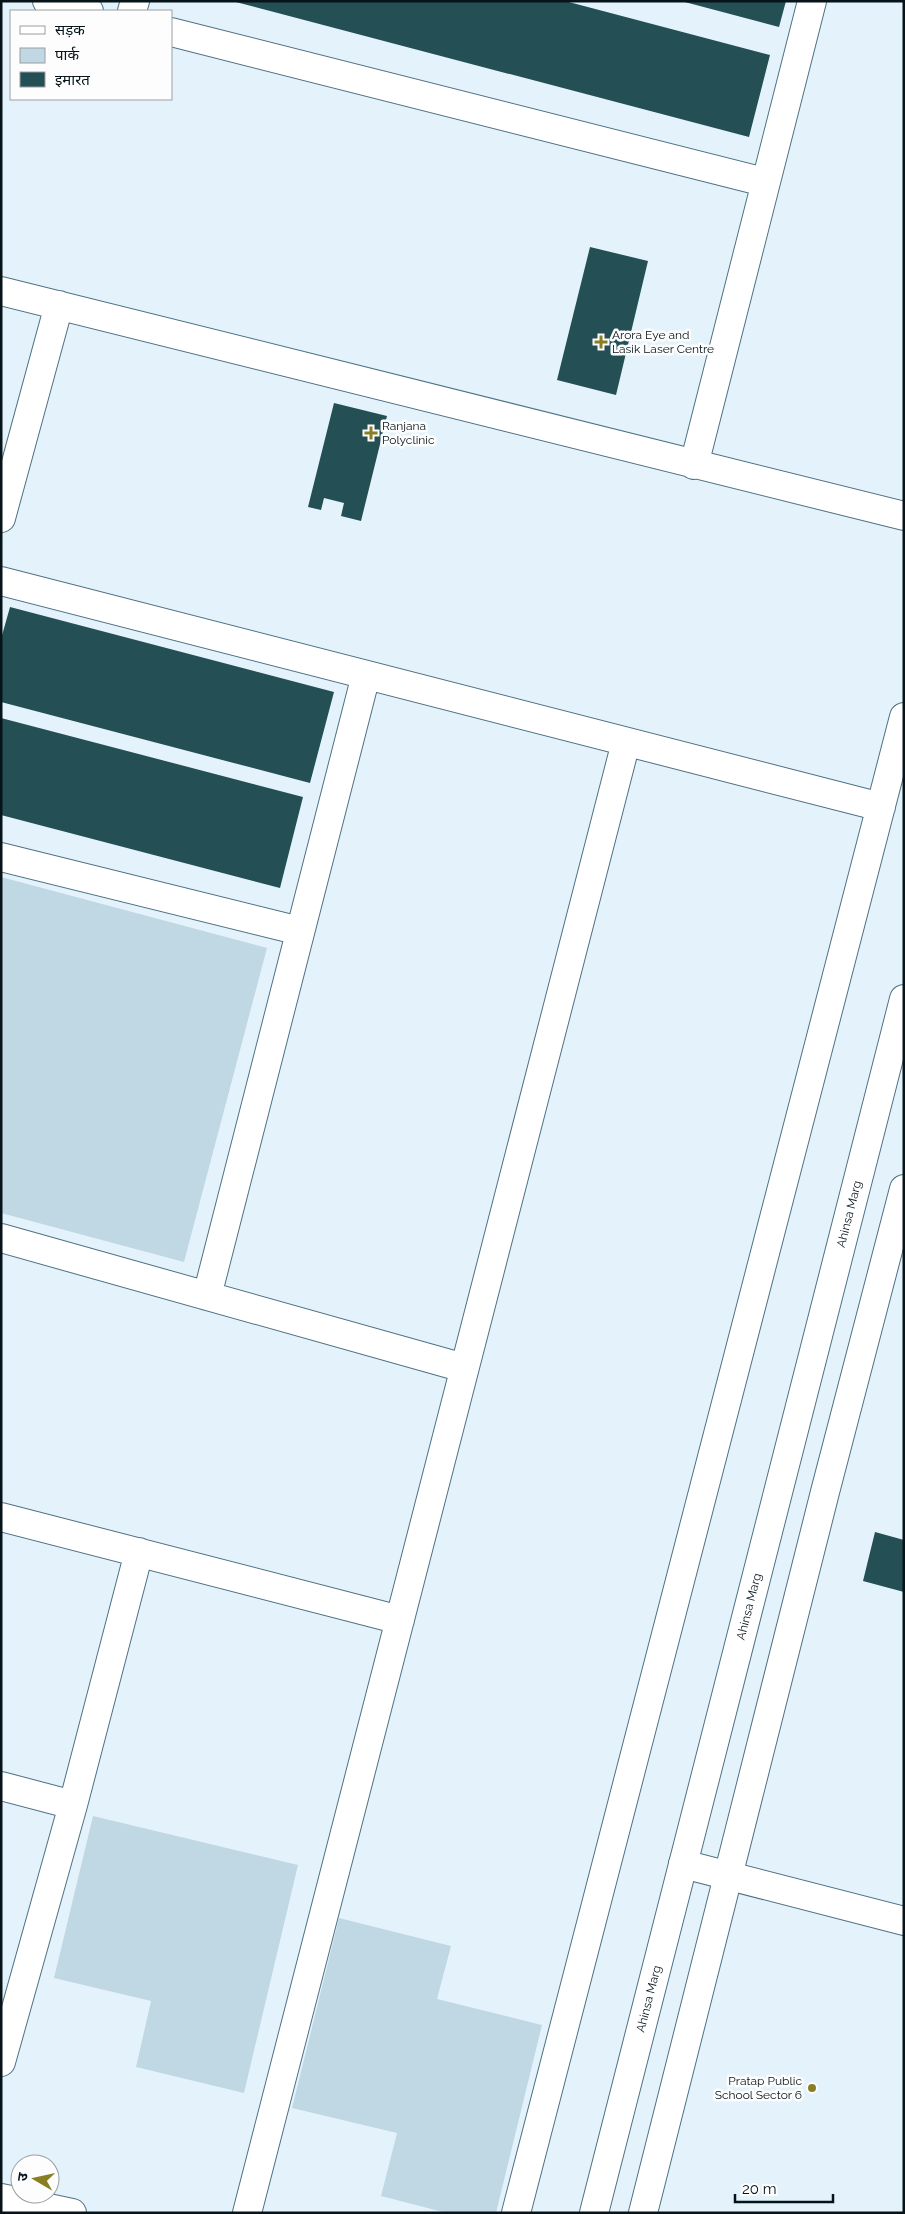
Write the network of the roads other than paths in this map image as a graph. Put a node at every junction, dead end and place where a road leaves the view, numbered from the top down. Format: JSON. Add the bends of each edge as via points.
{"nodes":[{"id":1,"x":47,"y":1,"type":"edge"},
{"id":2,"x":812,"y":1,"type":"edge"},
{"id":3,"x":85,"y":10,"type":"edge"},
{"id":4,"x":172,"y":32,"type":"edge"},
{"id":5,"x":764,"y":182,"type":"junction"},
{"id":6,"x":1,"y":291,"type":"edge"},
{"id":7,"x":58,"y":305,"type":"junction"},
{"id":8,"x":694,"y":465,"type":"junction"},
{"id":9,"x":904,"y":516,"type":"edge"},
{"id":10,"x":1,"y":518,"type":"edge"},
{"id":11,"x":1,"y":581,"type":"edge"},
{"id":12,"x":366,"y":675,"type":"junction"},
{"id":13,"x":904,"y":717,"type":"edge"},
{"id":14,"x":626,"y":742,"type":"junction"},
{"id":15,"x":881,"y":807,"type":"junction"},
{"id":16,"x":1,"y":857,"type":"edge"},
{"id":17,"x":300,"y":931,"type":"junction"},
{"id":18,"x":904,"y":1000,"type":"edge"},
{"id":19,"x":904,"y":1189,"type":"edge"},
{"id":20,"x":1,"y":1238,"type":"edge"},
{"id":21,"x":207,"y":1296,"type":"junction"},
{"id":22,"x":464,"y":1368,"type":"junction"},
{"id":23,"x":1,"y":1516,"type":"edge"},
{"id":24,"x":139,"y":1552,"type":"junction"},
{"id":25,"x":400,"y":1620,"type":"junction"},
{"id":26,"x":1,"y":1786,"type":"edge"},
{"id":27,"x":73,"y":1805,"type":"junction"},
{"id":28,"x":683,"y":1864,"type":"junction"},
{"id":29,"x":728,"y":1876,"type":"junction"},
{"id":30,"x":904,"y":1920,"type":"edge"},
{"id":31,"x":1,"y":2062,"type":"edge"},
{"id":32,"x":1,"y":2198,"type":"edge"},
{"id":33,"x":72,"y":2213,"type":"edge"},
{"id":34,"x":247,"y":2213,"type":"edge"},
{"id":35,"x":516,"y":2213,"type":"edge"},
{"id":36,"x":594,"y":2213,"type":"edge"},
{"id":37,"x":643,"y":2213,"type":"edge"}],
"edges":[{"from":1,"to":3,"type":"street"},
{"from":2,"to":5,"type":"street"},
{"from":4,"to":5,"type":"street"},
{"from":5,"to":8,"type":"street"},
{"from":6,"to":7,"type":"street"},
{"from":7,"to":8,"type":"street"},
{"from":7,"to":10,"type":"street"},
{"from":8,"to":9,"type":"street"},
{"from":11,"to":12,"type":"street"},
{"from":12,"to":14,"type":"street"},
{"from":12,"to":17,"type":"street"},
{"from":13,"to":15,"type":"street"},
{"from":14,"to":15,"type":"street"},
{"from":14,"to":22,"type":"street"},
{"from":15,"to":35,"type":"street"},
{"from":16,"to":17,"type":"street"},
{"from":17,"to":21,"type":"street"},
{"from":18,"to":28,"type":"street","name":"Ahinsa Marg"},
{"from":19,"to":29,"type":"street"},
{"from":20,"to":21,"type":"street"},
{"from":21,"to":22,"type":"street"},
{"from":22,"to":25,"type":"street"},
{"from":23,"to":24,"type":"street"},
{"from":24,"to":25,"type":"street"},
{"from":24,"to":27,"type":"street"},
{"from":25,"to":34,"type":"street"},
{"from":26,"to":27,"type":"street"},
{"from":27,"to":31,"type":"street"},
{"from":28,"to":29,"type":"street"},
{"from":28,"to":36,"type":"street","name":"Ahinsa Marg"},
{"from":29,"to":30,"type":"street"},
{"from":29,"to":37,"type":"street"},
{"from":32,"to":33,"type":"street"}]}
